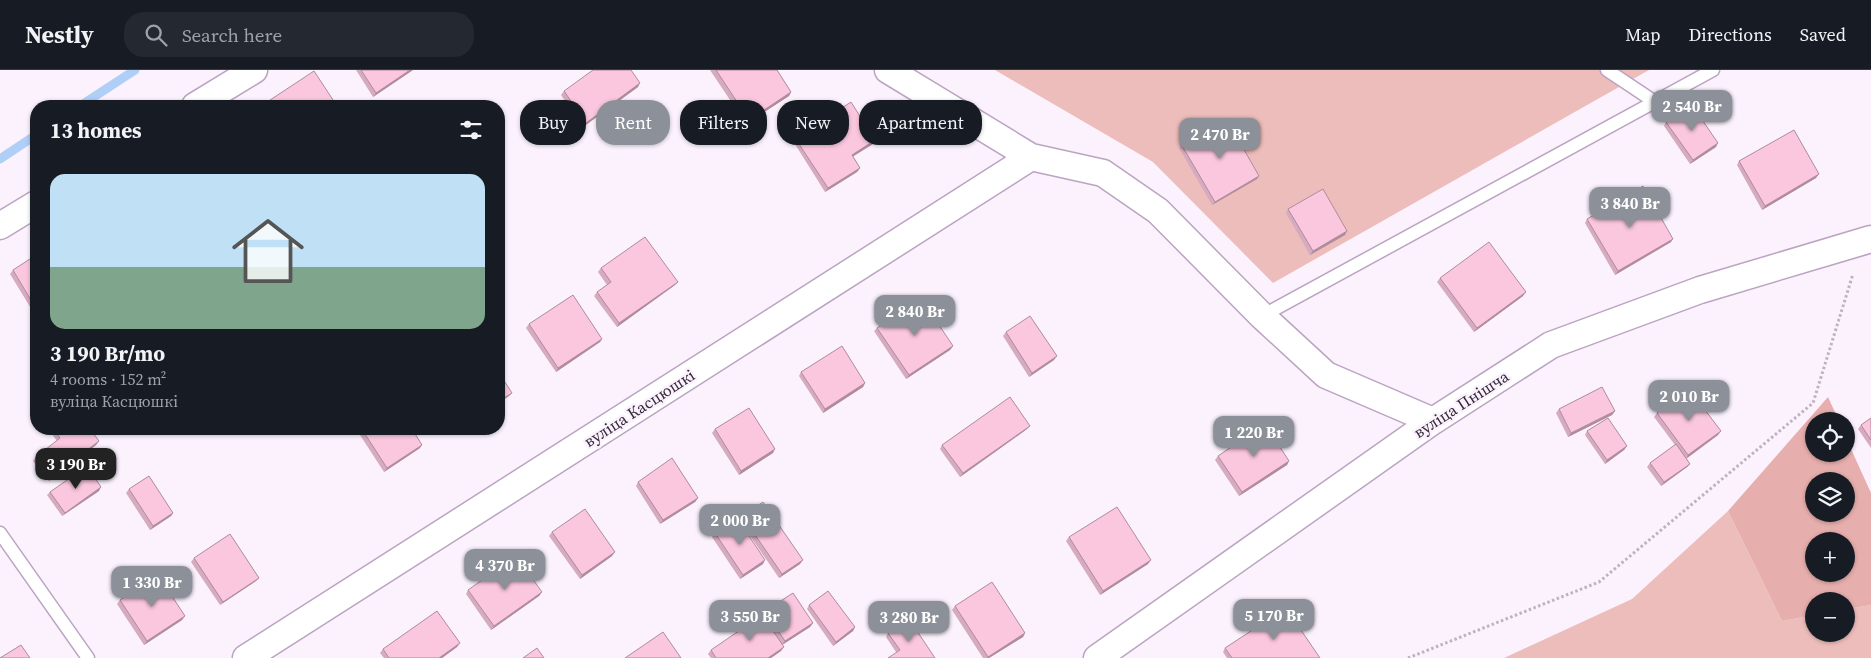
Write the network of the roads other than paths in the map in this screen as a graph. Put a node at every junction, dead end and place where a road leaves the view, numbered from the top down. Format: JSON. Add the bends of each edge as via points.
{"nodes":[{"id":1,"x":254,"y":70,"type":"edge"},
{"id":2,"x":888,"y":70,"type":"edge"},
{"id":3,"x":1607,"y":70,"type":"edge"},
{"id":4,"x":1713,"y":70,"type":"edge"},
{"id":5,"x":205,"y":100,"type":"edge"},
{"id":6,"x":1655,"y":102,"type":"junction"},
{"id":7,"x":1031,"y":157,"type":"junction"},
{"id":8,"x":30,"y":208,"type":"edge"},
{"id":9,"x":0,"y":226,"type":"edge"},
{"id":10,"x":1867,"y":241,"type":"edge"},
{"id":11,"x":1262,"y":316,"type":"junction"},
{"id":12,"x":1433,"y":421,"type":"junction"},
{"id":13,"x":0,"y":532,"type":"edge"},
{"id":14,"x":88,"y":658,"type":"edge"},
{"id":15,"x":246,"y":658,"type":"edge"},
{"id":16,"x":1097,"y":658,"type":"edge"}],
"edges":[{"from":1,"to":5,"type":"street"},
{"from":2,"to":7,"type":"street"},
{"from":3,"to":6,"type":"lane"},
{"from":4,"to":6,"type":"lane"},
{"from":6,"to":11,"type":"lane"},
{"from":7,"to":11,"type":"street","via":[[1103,173],[1158,211]]},
{"from":7,"to":15,"type":"street","name":"вуліца Касцюшкі"},
{"from":8,"to":9,"type":"street"},
{"from":10,"to":12,"type":"street","name":"вуліца Пнішча","via":[[1700,290],[1551,345]]},
{"from":11,"to":12,"type":"street","via":[[1326,375]]},
{"from":12,"to":16,"type":"street","name":"вуліца Пнішча"},
{"from":13,"to":14,"type":"lane"}]}
